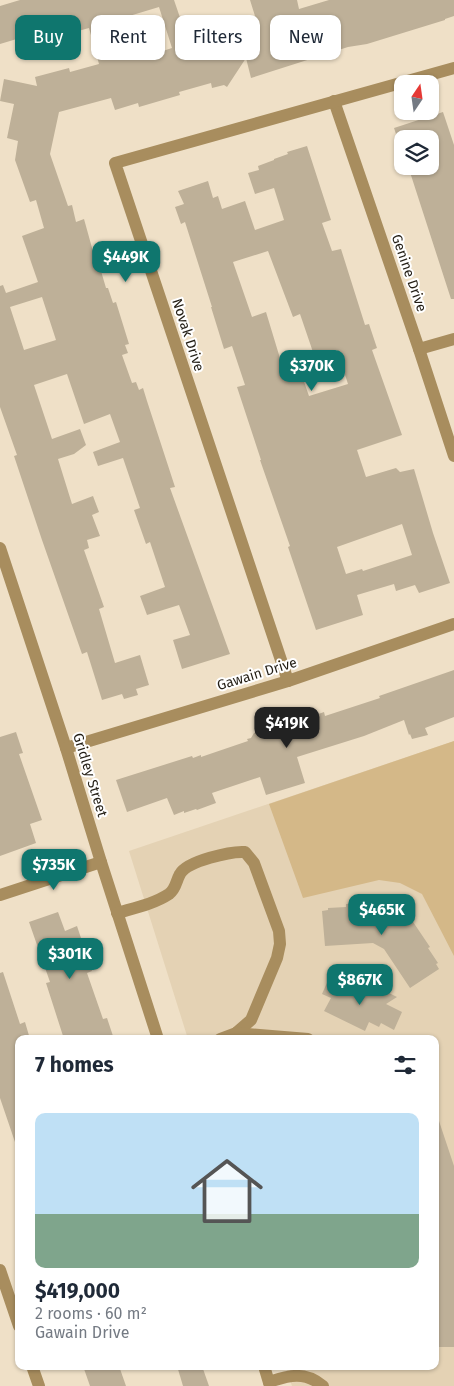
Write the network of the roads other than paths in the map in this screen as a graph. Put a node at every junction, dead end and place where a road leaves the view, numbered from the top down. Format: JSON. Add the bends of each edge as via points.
{"nodes":[{"id":1,"x":454,"y":68,"type":"edge"},
{"id":2,"x":334,"y":101,"type":"junction"},
{"id":3,"x":454,"y":339,"type":"edge"},
{"id":4,"x":420,"y":349,"type":"junction"},
{"id":5,"x":454,"y":456,"type":"edge"},
{"id":6,"x":0,"y":548,"type":"edge"},
{"id":7,"x":454,"y":624,"type":"edge"},
{"id":8,"x":288,"y":680,"type":"junction"},
{"id":9,"x":66,"y":748,"type":"junction"},
{"id":10,"x":101,"y":862,"type":"junction"},
{"id":11,"x":0,"y":895,"type":"edge"},
{"id":12,"x":117,"y":914,"type":"junction"},
{"id":13,"x":236,"y":1033,"type":"junction"},
{"id":14,"x":157,"y":1035,"type":"edge"},
{"id":15,"x":231,"y":1035,"type":"edge"},
{"id":16,"x":260,"y":1035,"type":"edge"},
{"id":17,"x":0,"y":1270,"type":"edge"},
{"id":18,"x":15,"y":1314,"type":"edge"},
{"id":19,"x":33,"y":1370,"type":"edge"},
{"id":20,"x":265,"y":1370,"type":"edge"},
{"id":21,"x":270,"y":1384,"type":"edge"},
{"id":22,"x":39,"y":1386,"type":"edge"},
{"id":23,"x":323,"y":1386,"type":"edge"}],
"edges":[{"from":1,"to":2,"type":"street","name":"Novak Drive"},
{"from":2,"to":4,"type":"street","name":"Genine Drive"},
{"from":2,"to":8,"type":"street","name":"Novak Drive","via":[[115,163]]},
{"from":3,"to":4,"type":"street"},
{"from":4,"to":5,"type":"street","name":"Genine Drive"},
{"from":6,"to":9,"type":"street","name":"Gridley Street"},
{"from":7,"to":8,"type":"street","name":"Gawain Drive"},
{"from":8,"to":9,"type":"street","name":"Gawain Drive"},
{"from":9,"to":10,"type":"street","name":"Gridley Street"},
{"from":10,"to":11,"type":"street"},
{"from":10,"to":12,"type":"street","name":"Gridley Street"},
{"from":12,"to":13,"type":"street","via":[[172,892],[180,873],[188,866],[235,851],[245,852],[254,863],[279,931],[280,944],[251,1020]]},
{"from":12,"to":14,"type":"street","name":"Gridley Street"},
{"from":13,"to":15,"type":"street"},
{"from":13,"to":16,"type":"street"},
{"from":17,"to":18,"type":"street"},
{"from":19,"to":22,"type":"street"},
{"from":20,"to":21,"type":"street"},
{"from":21,"to":23,"type":"street","via":[[293,1375],[312,1379]]}]}
